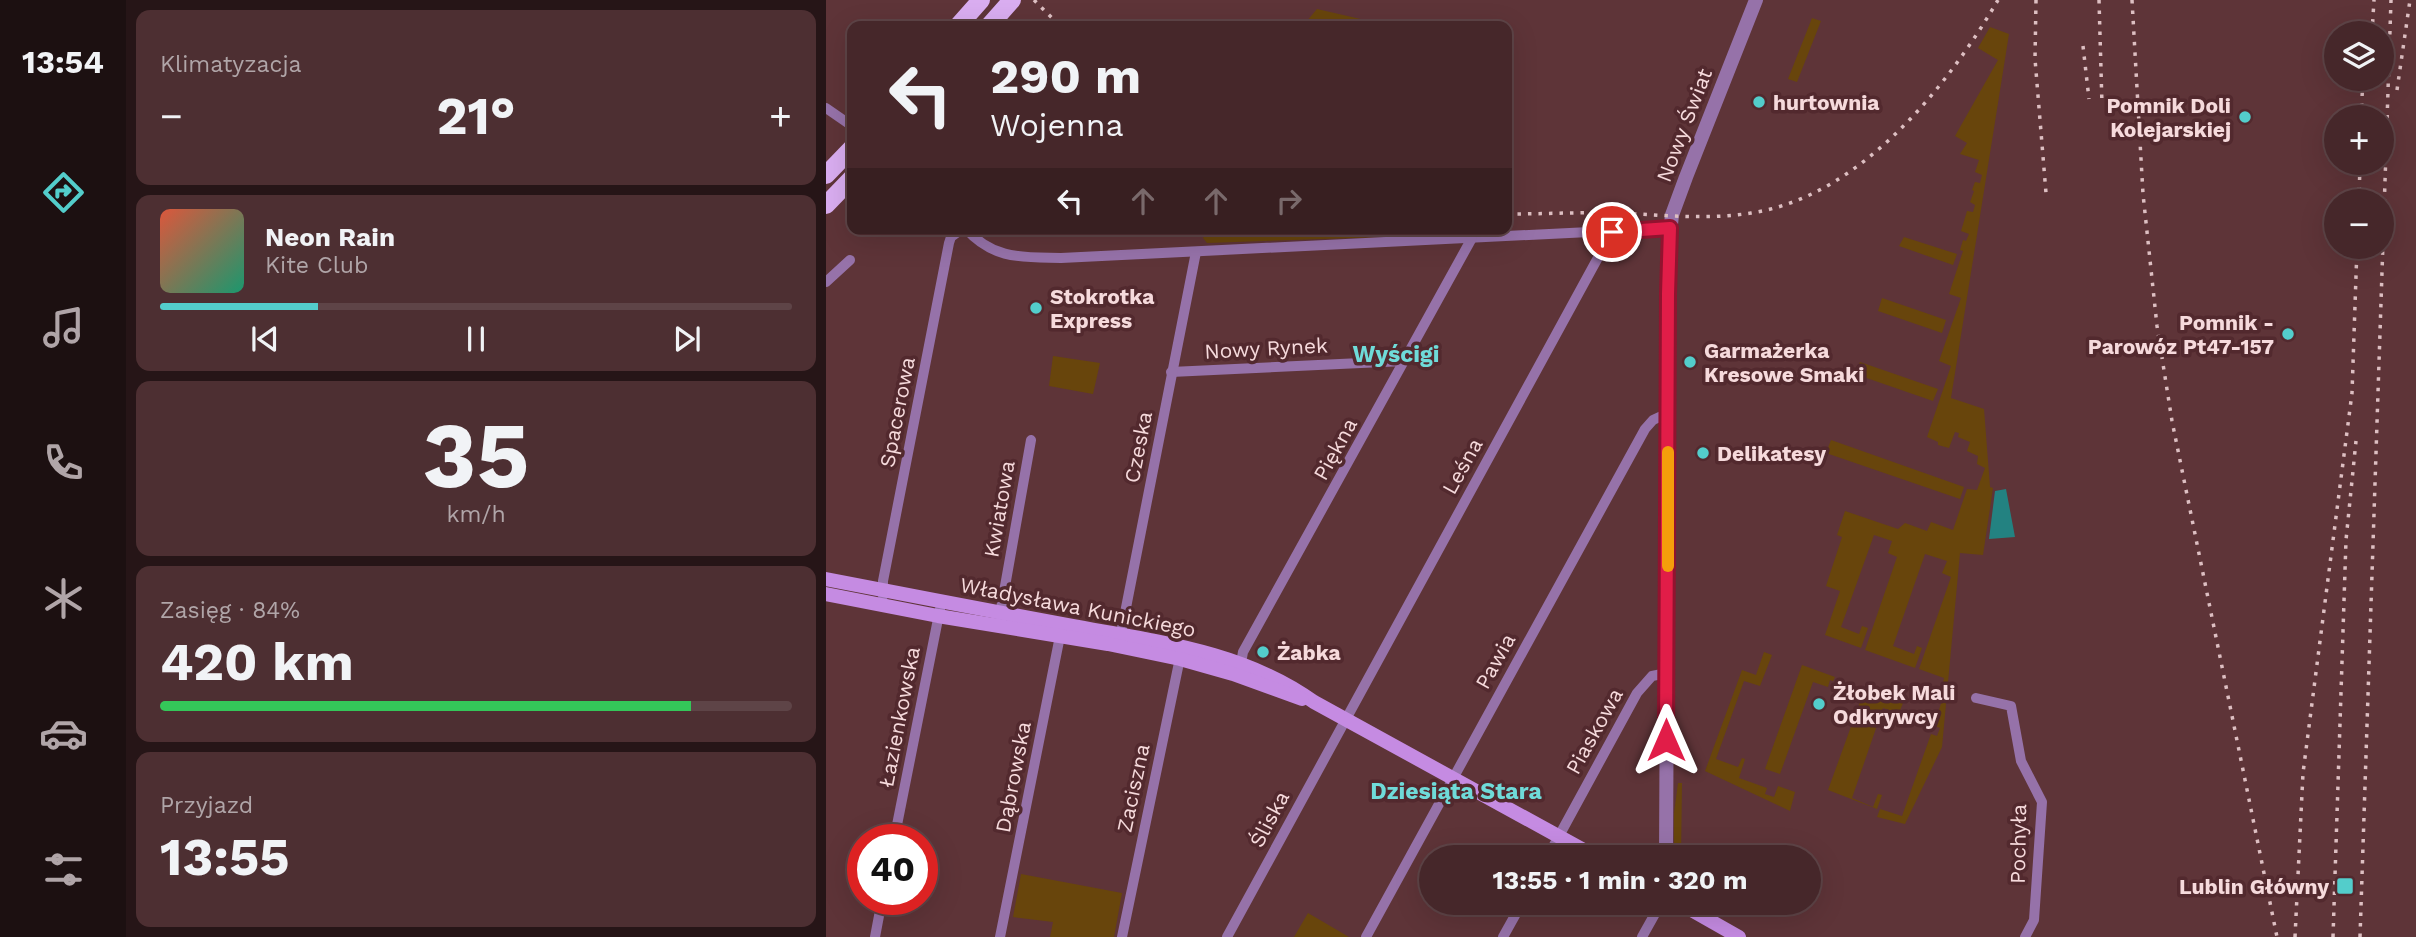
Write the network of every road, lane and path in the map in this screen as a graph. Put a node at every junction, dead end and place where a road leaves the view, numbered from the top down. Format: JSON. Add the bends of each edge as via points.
{"nodes":[{"id":1,"x":981,"y":0,"type":"edge"},
{"id":2,"x":1012,"y":0,"type":"edge"},
{"id":3,"x":1756,"y":0,"type":"edge"},
{"id":4,"x":962,"y":21,"type":"edge"},
{"id":5,"x":993,"y":21,"type":"edge"},
{"id":6,"x":826,"y":108,"type":"edge"},
{"id":7,"x":847,"y":123,"type":"edge"},
{"id":8,"x":847,"y":153,"type":"edge"},
{"id":9,"x":826,"y":175,"type":"edge"},
{"id":10,"x":847,"y":183,"type":"edge"},
{"id":11,"x":826,"y":205,"type":"edge"},
{"id":12,"x":1670,"y":228,"type":"junction"},
{"id":13,"x":1612,"y":232,"type":"junction"},
{"id":14,"x":954,"y":235,"type":"edge"},
{"id":15,"x":971,"y":235,"type":"edge"},
{"id":16,"x":1472,"y":238,"type":"junction"},
{"id":17,"x":1196,"y":251,"type":"junction"},
{"id":18,"x":849,"y":260,"type":"dead end"},
{"id":19,"x":826,"y":282,"type":"edge"},
{"id":20,"x":1404,"y":361,"type":"junction"},
{"id":21,"x":1171,"y":372,"type":"junction"},
{"id":22,"x":1668,"y":413,"type":"junction"},
{"id":23,"x":1031,"y":440,"type":"dead end"},
{"id":24,"x":826,"y":579,"type":"edge"},
{"id":25,"x":882,"y":590,"type":"junction"},
{"id":26,"x":826,"y":594,"type":"edge"},
{"id":27,"x":889,"y":607,"type":"junction"},
{"id":28,"x":940,"y":609,"type":"junction"},
{"id":29,"x":1000,"y":619,"type":"junction"},
{"id":30,"x":1062,"y":630,"type":"junction"},
{"id":31,"x":1114,"y":640,"type":"junction"},
{"id":32,"x":1181,"y":653,"type":"junction"},
{"id":33,"x":1241,"y":663,"type":"junction"},
{"id":34,"x":1667,"y":673,"type":"junction"},
{"id":35,"x":1247,"y":679,"type":"junction"},
{"id":36,"x":1976,"y":698,"type":"dead end"},
{"id":37,"x":1314,"y":702,"type":"junction"},
{"id":38,"x":1345,"y":719,"type":"junction"},
{"id":39,"x":1454,"y":777,"type":"junction"},
{"id":40,"x":897,"y":824,"type":"edge"},
{"id":41,"x":1559,"y":836,"type":"junction"},
{"id":42,"x":1554,"y":845,"type":"edge"},
{"id":43,"x":1575,"y":845,"type":"edge"},
{"id":44,"x":1665,"y":845,"type":"edge"},
{"id":45,"x":880,"y":915,"type":"edge"},
{"id":46,"x":1515,"y":915,"type":"edge"},
{"id":47,"x":1654,"y":915,"type":"edge"},
{"id":48,"x":1700,"y":915,"type":"edge"},
{"id":49,"x":875,"y":937,"type":"edge"},
{"id":50,"x":1000,"y":937,"type":"edge"},
{"id":51,"x":1122,"y":937,"type":"edge"},
{"id":52,"x":1227,"y":937,"type":"edge"},
{"id":53,"x":1366,"y":937,"type":"edge"},
{"id":54,"x":1503,"y":937,"type":"edge"},
{"id":55,"x":1642,"y":937,"type":"edge"},
{"id":56,"x":1739,"y":937,"type":"edge"},
{"id":57,"x":2025,"y":937,"type":"edge"}],
"edges":[{"from":1,"to":4,"type":"main road"},
{"from":2,"to":5,"type":"main road"},
{"from":3,"to":12,"type":"street","name":"Nowy Świat"},
{"from":6,"to":7,"type":"street"},
{"from":8,"to":9,"type":"main road"},
{"from":10,"to":11,"type":"main road"},
{"from":12,"to":13,"type":"street"},
{"from":12,"to":22,"type":"street","name":"Nowy Świat"},
{"from":13,"to":16,"type":"street"},
{"from":13,"to":38,"type":"street","name":"Leśna"},
{"from":14,"to":25,"type":"street","name":"Spacerowa","via":[[949,243]]},
{"from":15,"to":17,"type":"street","via":[[995,252],[1028,257]]},
{"from":16,"to":17,"type":"street"},
{"from":16,"to":20,"type":"street","name":"Piękna"},
{"from":17,"to":21,"type":"street","name":"Czeska"},
{"from":18,"to":19,"type":"street"},
{"from":20,"to":21,"type":"street","name":"Nowy Rynek"},
{"from":20,"to":33,"type":"street","name":"Piękna"},
{"from":21,"to":31,"type":"street","name":"Czeska"},
{"from":22,"to":34,"type":"street","name":"Nowy Świat"},
{"from":22,"to":39,"type":"street","name":"Pawia","via":[[1645,429]]},
{"from":23,"to":29,"type":"street","name":"Kwiatowa"},
{"from":24,"to":25,"type":"main road","name":"Władysława Kunickiego"},
{"from":25,"to":27,"type":"street"},
{"from":25,"to":28,"type":"main road","name":"Władysława Kunickiego"},
{"from":26,"to":27,"type":"main road","name":"Władysława Kunickiego"},
{"from":27,"to":28,"type":"main road","name":"Władysława Kunickiego"},
{"from":28,"to":29,"type":"main road","name":"Władysława Kunickiego"},
{"from":28,"to":40,"type":"street","name":"Łazienkowska"},
{"from":29,"to":30,"type":"main road","name":"Władysława Kunickiego"},
{"from":30,"to":31,"type":"main road","name":"Władysława Kunickiego"},
{"from":30,"to":50,"type":"street","name":"Dąbrowska"},
{"from":31,"to":32,"type":"main road","name":"Władysława Kunickiego"},
{"from":32,"to":33,"type":"main road","name":"Władysława Kunickiego"},
{"from":32,"to":35,"type":"main road","name":"Władysława Kunickiego"},
{"from":32,"to":51,"type":"street","name":"Zaciszna"},
{"from":33,"to":35,"type":"street"},
{"from":33,"to":37,"type":"main road","name":"Władysława Kunickiego","via":[[1286,682]]},
{"from":34,"to":41,"type":"street","name":"Piaskowa","via":[[1652,676],[1642,685]]},
{"from":34,"to":44,"type":"street","name":"Nowy Świat"},
{"from":35,"to":37,"type":"main road","name":"Władysława Kunickiego"},
{"from":36,"to":57,"type":"street","name":"Pochyła","via":[[2011,706],[2021,761],[2042,802],[2034,920]]},
{"from":37,"to":38,"type":"main road","name":"Władysława Kunickiego"},
{"from":38,"to":39,"type":"main road","name":"Władysława Kunickiego"},
{"from":38,"to":52,"type":"street","name":"Śliska"},
{"from":39,"to":41,"type":"main road","name":"Władysława Kunickiego"},
{"from":39,"to":53,"type":"street","name":"Pawia"},
{"from":41,"to":42,"type":"street","name":"Piaskowa"},
{"from":41,"to":43,"type":"main road","name":"Władysława Kunickiego"},
{"from":45,"to":49,"type":"street"},
{"from":46,"to":54,"type":"street"},
{"from":47,"to":55,"type":"street"},
{"from":48,"to":56,"type":"main road"}]}
